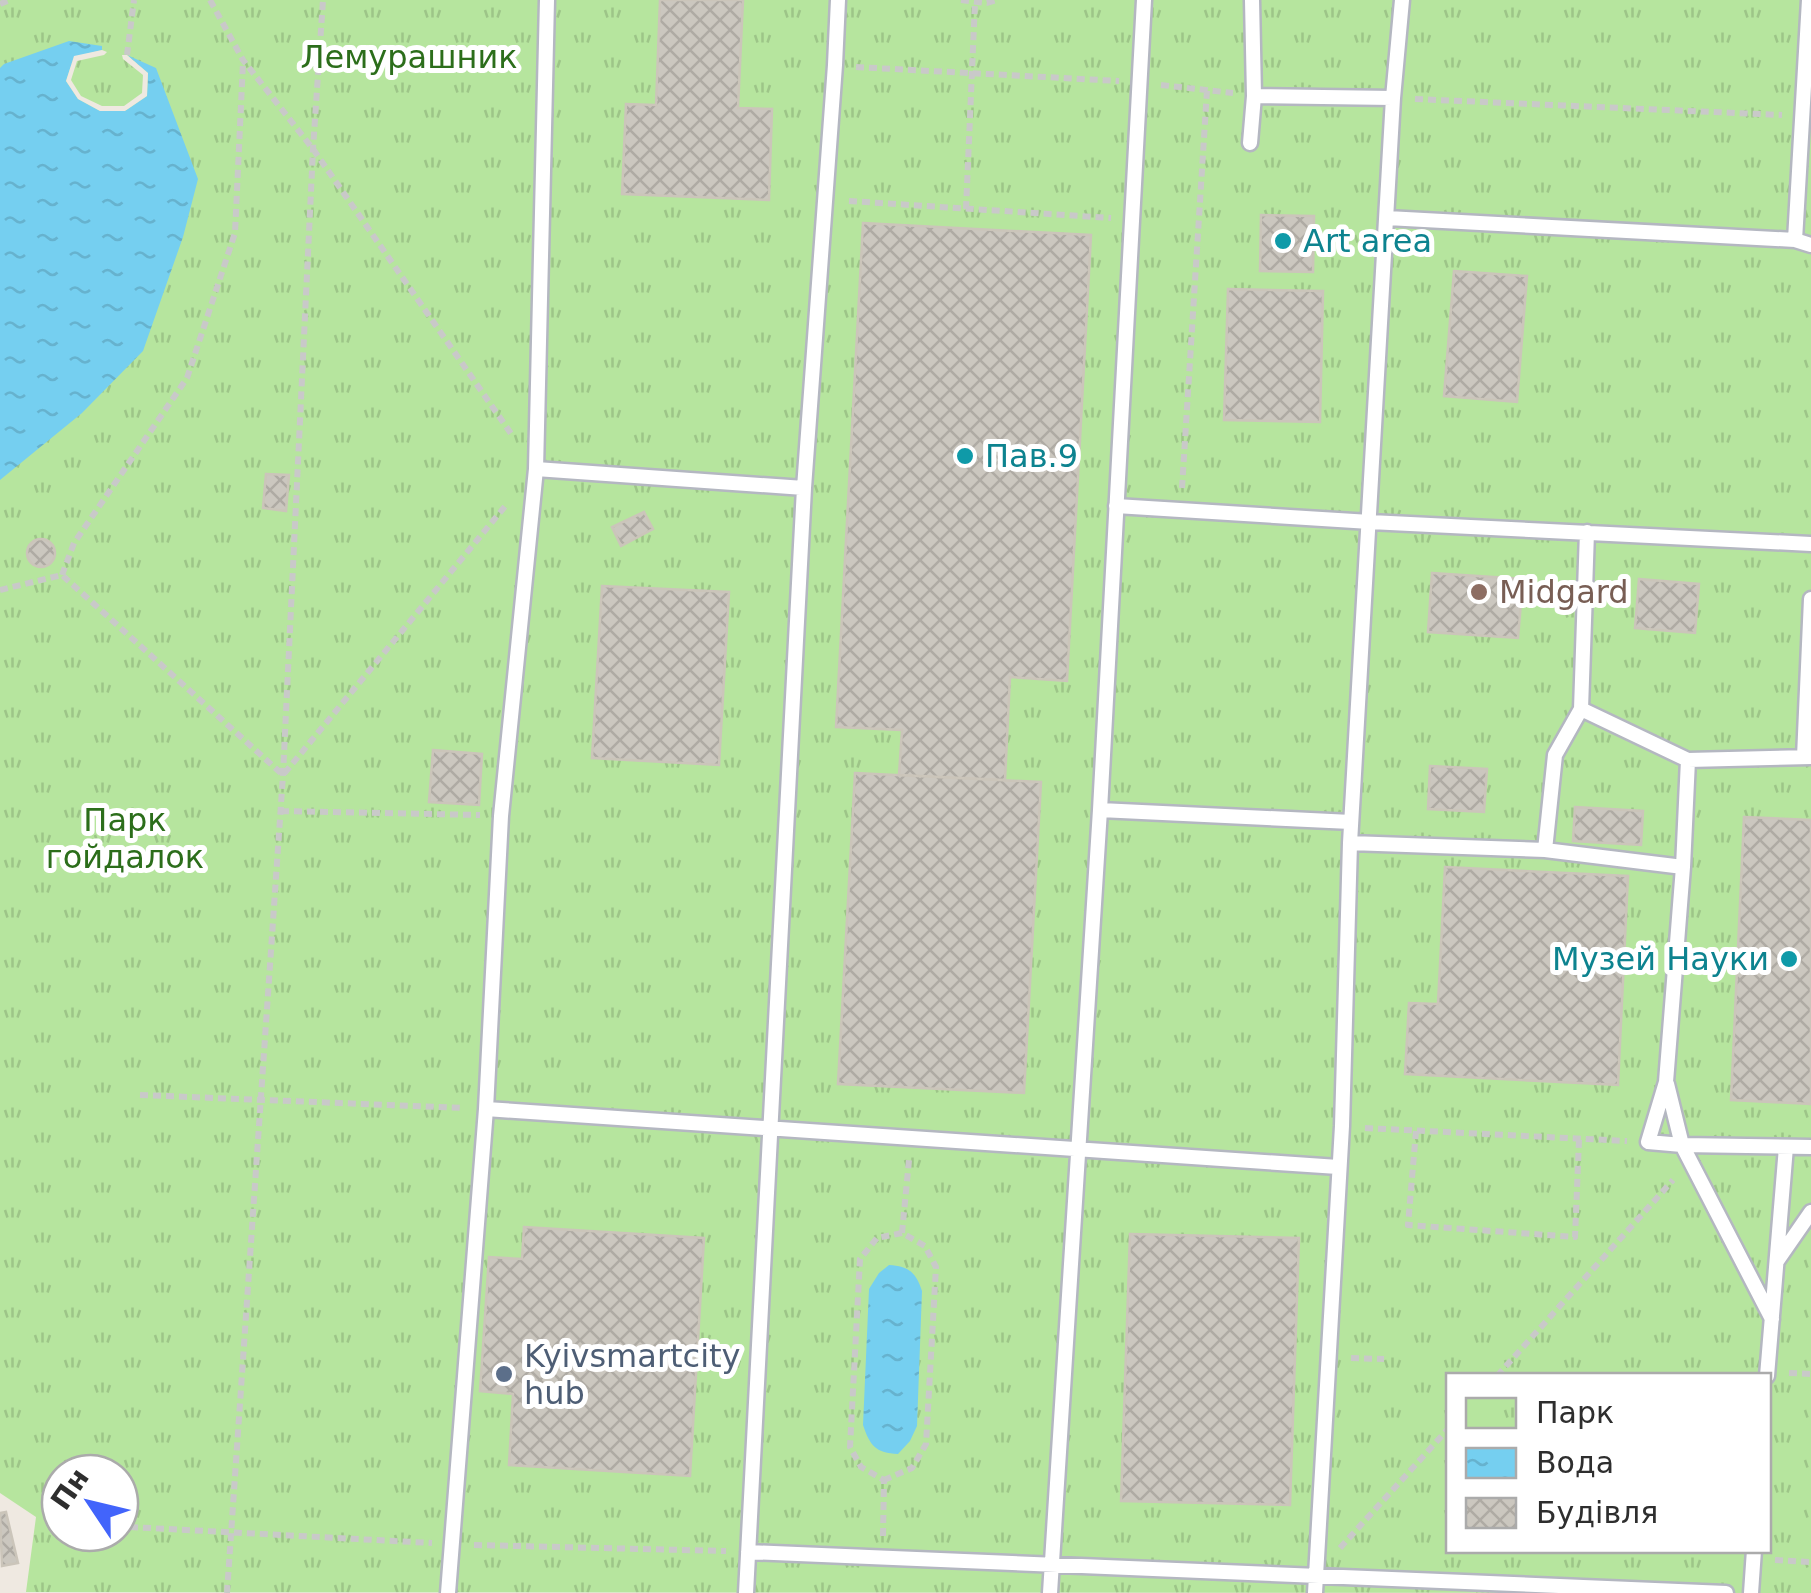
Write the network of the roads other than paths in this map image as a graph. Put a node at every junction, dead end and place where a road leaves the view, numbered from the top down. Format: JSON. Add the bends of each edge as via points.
{"nodes":[{"id":1,"x":547,"y":0,"type":"edge"},
{"id":2,"x":838,"y":0,"type":"edge"},
{"id":3,"x":1144,"y":0,"type":"edge"},
{"id":4,"x":1252,"y":0,"type":"edge"},
{"id":5,"x":1402,"y":0,"type":"edge"},
{"id":6,"x":1809,"y":0,"type":"edge"},
{"id":7,"x":1254,"y":96,"type":"junction"},
{"id":8,"x":1394,"y":98,"type":"junction"},
{"id":9,"x":1250,"y":142,"type":"dead end"},
{"id":10,"x":1387,"y":218,"type":"junction"},
{"id":11,"x":1796,"y":240,"type":"junction"},
{"id":12,"x":1811,"y":245,"type":"edge"},
{"id":13,"x":536,"y":469,"type":"junction"},
{"id":14,"x":804,"y":488,"type":"junction"},
{"id":15,"x":1116,"y":506,"type":"junction"},
{"id":16,"x":1370,"y":522,"type":"junction"},
{"id":17,"x":1586,"y":532,"type":"junction"},
{"id":18,"x":1811,"y":544,"type":"edge"},
{"id":19,"x":1811,"y":599,"type":"edge"},
{"id":20,"x":1581,"y":708,"type":"junction"},
{"id":21,"x":1807,"y":757,"type":"edge"},
{"id":22,"x":1688,"y":760,"type":"junction"},
{"id":23,"x":1100,"y":810,"type":"junction"},
{"id":24,"x":1351,"y":822,"type":"junction"},
{"id":25,"x":1350,"y":844,"type":"junction"},
{"id":26,"x":1545,"y":850,"type":"junction"},
{"id":27,"x":1683,"y":867,"type":"junction"},
{"id":28,"x":1666,"y":1082,"type":"junction"},
{"id":29,"x":486,"y":1108,"type":"junction"},
{"id":30,"x":768,"y":1128,"type":"junction"},
{"id":31,"x":1682,"y":1144,"type":"junction"},
{"id":32,"x":1786,"y":1147,"type":"junction"},
{"id":33,"x":1811,"y":1147,"type":"edge"},
{"id":34,"x":1078,"y":1149,"type":"junction"},
{"id":35,"x":1338,"y":1167,"type":"junction"},
{"id":36,"x":1811,"y":1212,"type":"edge"},
{"id":37,"x":1777,"y":1261,"type":"junction"},
{"id":38,"x":1772,"y":1319,"type":"junction"},
{"id":39,"x":1767,"y":1373,"type":"edge"},
{"id":40,"x":748,"y":1552,"type":"junction"},
{"id":41,"x":1754,"y":1554,"type":"edge"},
{"id":42,"x":1051,"y":1564,"type":"junction"},
{"id":43,"x":1316,"y":1575,"type":"junction"},
{"id":44,"x":448,"y":1593,"type":"edge"},
{"id":45,"x":746,"y":1593,"type":"edge"},
{"id":46,"x":1050,"y":1593,"type":"edge"},
{"id":47,"x":1315,"y":1593,"type":"edge"},
{"id":48,"x":1726,"y":1593,"type":"edge"},
{"id":49,"x":1751,"y":1593,"type":"edge"}],
"edges":[{"from":1,"to":13,"type":"lane"},
{"from":2,"to":14,"type":"lane"},
{"from":3,"to":15,"type":"lane"},
{"from":4,"to":7,"type":"lane"},
{"from":5,"to":8,"type":"lane"},
{"from":6,"to":11,"type":"lane"},
{"from":7,"to":8,"type":"lane"},
{"from":7,"to":9,"type":"lane"},
{"from":8,"to":10,"type":"lane"},
{"from":10,"to":11,"type":"lane"},
{"from":10,"to":16,"type":"lane"},
{"from":11,"to":12,"type":"lane"},
{"from":13,"to":14,"type":"lane"},
{"from":13,"to":29,"type":"lane","via":[[501,816]]},
{"from":14,"to":30,"type":"lane"},
{"from":15,"to":16,"type":"lane"},
{"from":15,"to":23,"type":"lane"},
{"from":16,"to":17,"type":"lane"},
{"from":16,"to":24,"type":"lane"},
{"from":17,"to":18,"type":"lane"},
{"from":17,"to":20,"type":"lane"},
{"from":19,"to":21,"type":"lane"},
{"from":20,"to":22,"type":"lane"},
{"from":20,"to":26,"type":"lane","via":[[1555,755]]},
{"from":21,"to":22,"type":"lane"},
{"from":22,"to":27,"type":"lane"},
{"from":23,"to":24,"type":"lane"},
{"from":23,"to":34,"type":"lane"},
{"from":24,"to":25,"type":"lane"},
{"from":25,"to":26,"type":"lane"},
{"from":25,"to":35,"type":"lane"},
{"from":26,"to":27,"type":"lane"},
{"from":27,"to":28,"type":"lane"},
{"from":28,"to":31,"type":"lane"},
{"from":28,"to":31,"type":"lane","via":[[1648,1142]]},
{"from":29,"to":30,"type":"lane"},
{"from":29,"to":44,"type":"lane"},
{"from":30,"to":34,"type":"lane"},
{"from":30,"to":40,"type":"lane"},
{"from":31,"to":32,"type":"lane"},
{"from":31,"to":38,"type":"lane"},
{"from":32,"to":33,"type":"lane"},
{"from":32,"to":37,"type":"lane"},
{"from":34,"to":35,"type":"lane"},
{"from":34,"to":42,"type":"lane"},
{"from":35,"to":43,"type":"lane"},
{"from":36,"to":37,"type":"lane"},
{"from":37,"to":38,"type":"lane"},
{"from":38,"to":39,"type":"lane"},
{"from":40,"to":42,"type":"lane"},
{"from":40,"to":45,"type":"lane"},
{"from":41,"to":49,"type":"lane"},
{"from":42,"to":43,"type":"lane"},
{"from":42,"to":46,"type":"lane"},
{"from":43,"to":47,"type":"lane"},
{"from":43,"to":48,"type":"lane"}]}
